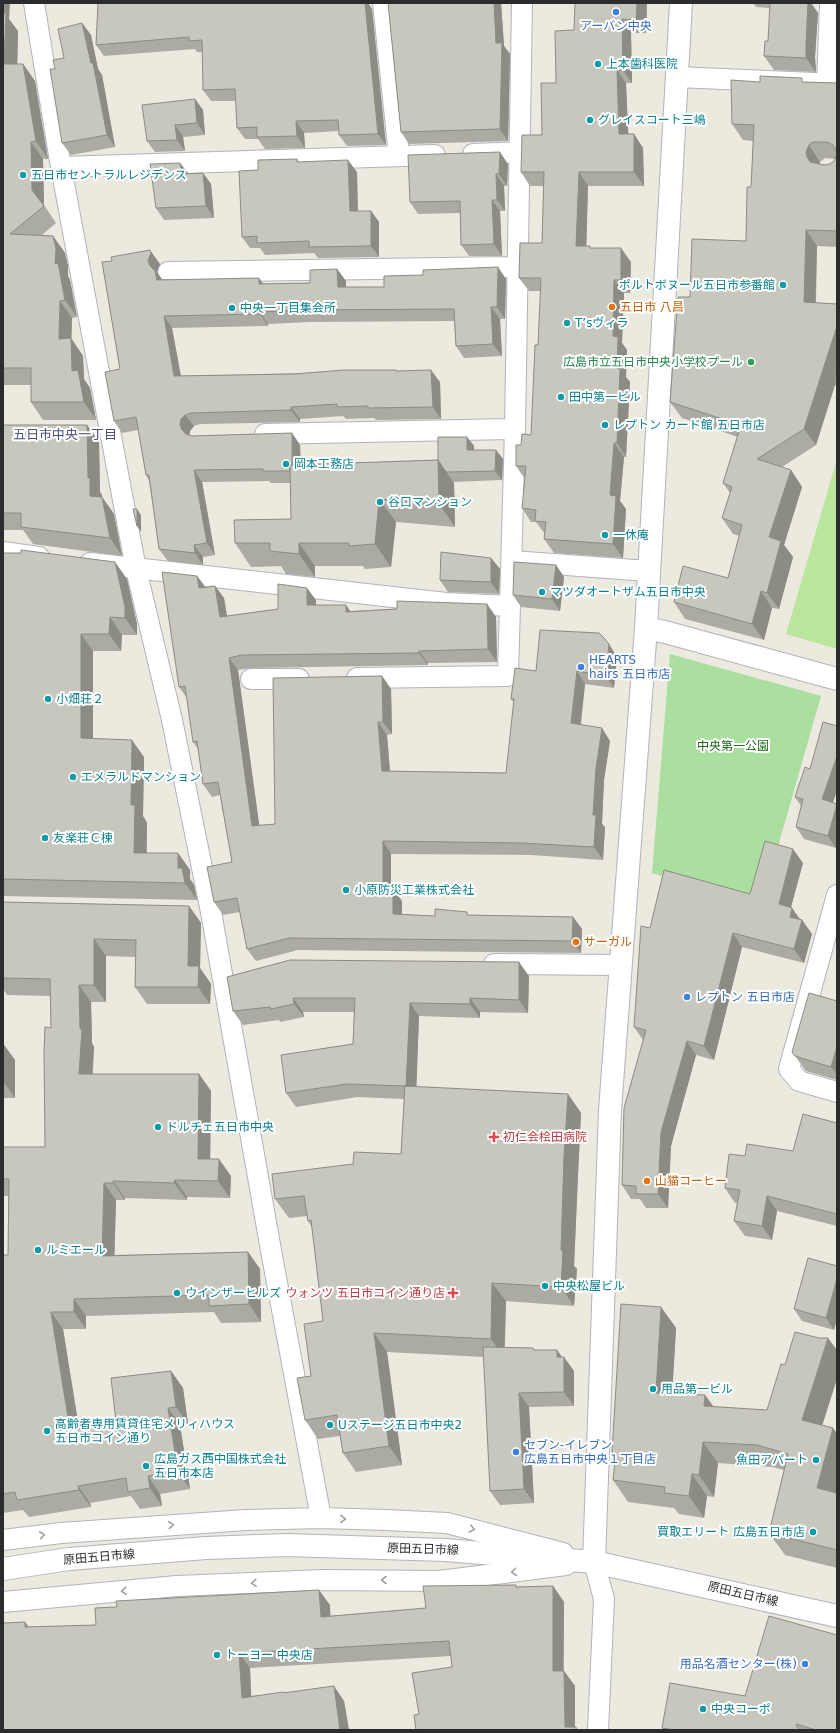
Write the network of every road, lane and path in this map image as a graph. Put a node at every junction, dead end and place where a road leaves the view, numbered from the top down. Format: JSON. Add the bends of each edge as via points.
{"nodes":[{"id":1,"x":34,"y":3,"type":"edge"},
{"id":2,"x":383,"y":3,"type":"edge"},
{"id":3,"x":522,"y":3,"type":"edge"},
{"id":4,"x":681,"y":3,"type":"edge"},
{"id":5,"x":830,"y":3,"type":"edge"},
{"id":6,"x":676,"y":77,"type":"junction"},
{"id":7,"x":832,"y":84,"type":"edge"},
{"id":8,"x":520,"y":152,"type":"junction"},
{"id":9,"x":399,"y":156,"type":"junction"},
{"id":10,"x":61,"y":167,"type":"junction"},
{"id":11,"x":518,"y":267,"type":"junction"},
{"id":12,"x":168,"y":272,"type":"dead end"},
{"id":13,"x":515,"y":430,"type":"junction"},
{"id":14,"x":248,"y":435,"type":"edge"},
{"id":15,"x":3,"y":552,"type":"edge"},
{"id":16,"x":512,"y":561,"type":"junction"},
{"id":17,"x":136,"y":569,"type":"junction"},
{"id":18,"x":648,"y":571,"type":"junction"},
{"id":19,"x":510,"y":606,"type":"junction"},
{"id":20,"x":646,"y":628,"type":"junction"},
{"id":21,"x":337,"y":678,"type":"edge"},
{"id":22,"x":314,"y":679,"type":"edge"},
{"id":23,"x":837,"y":679,"type":"edge"},
{"id":24,"x":251,"y":680,"type":"dead end"},
{"id":25,"x":837,"y":895,"type":"edge"},
{"id":26,"x":478,"y":963,"type":"edge"},
{"id":27,"x":620,"y":965,"type":"junction"},
{"id":28,"x":837,"y":1092,"type":"edge"},
{"id":29,"x":321,"y":1518,"type":"junction"},
{"id":30,"x":3,"y":1540,"type":"edge"},
{"id":31,"x":594,"y":1562,"type":"junction"},
{"id":32,"x":3,"y":1569,"type":"edge"},
{"id":33,"x":3,"y":1602,"type":"edge"},
{"id":34,"x":837,"y":1616,"type":"edge"},
{"id":35,"x":598,"y":1730,"type":"edge"}],
"edges":[{"from":1,"to":10,"type":"street"},
{"from":2,"to":9,"type":"street"},
{"from":3,"to":8,"type":"street"},
{"from":4,"to":6,"type":"street"},
{"from":5,"to":7,"type":"street"},
{"from":6,"to":7,"type":"street"},
{"from":6,"to":18,"type":"street"},
{"from":8,"to":9,"type":"street"},
{"from":8,"to":11,"type":"street"},
{"from":9,"to":10,"type":"street"},
{"from":10,"to":17,"type":"street","via":[[102,431]]},
{"from":11,"to":12,"type":"street"},
{"from":11,"to":13,"type":"street"},
{"from":13,"to":14,"type":"street"},
{"from":13,"to":16,"type":"street"},
{"from":15,"to":17,"type":"street"},
{"from":16,"to":18,"type":"street"},
{"from":16,"to":19,"type":"street"},
{"from":17,"to":19,"type":"street","via":[[446,603]]},
{"from":17,"to":29,"type":"street","via":[[172,720],[203,912],[231,980],[272,1256]]},
{"from":18,"to":20,"type":"street"},
{"from":19,"to":21,"type":"street","via":[[508,676]]},
{"from":20,"to":23,"type":"street"},
{"from":20,"to":27,"type":"street"},
{"from":22,"to":24,"type":"street"},
{"from":25,"to":28,"type":"street","via":[[789,1069],[799,1082]]},
{"from":26,"to":27,"type":"street"},
{"from":27,"to":31,"type":"street","via":[[610,1110]]},
{"from":30,"to":29,"type":"street","one_way":true,"via":[[61,1532],[174,1524]]},
{"from":29,"to":31,"type":"street","one_way":true,"via":[[447,1522]]},
{"from":31,"to":32,"type":"street","name":"原田五日市線","via":[[445,1550],[286,1545],[206,1548],[69,1559]]},
{"from":31,"to":33,"type":"street","one_way":true,"via":[[439,1581],[323,1580],[177,1586]]},
{"from":31,"to":34,"type":"street","name":"原田五日市線"},
{"from":31,"to":35,"type":"street","via":[[604,1599]]}]}
